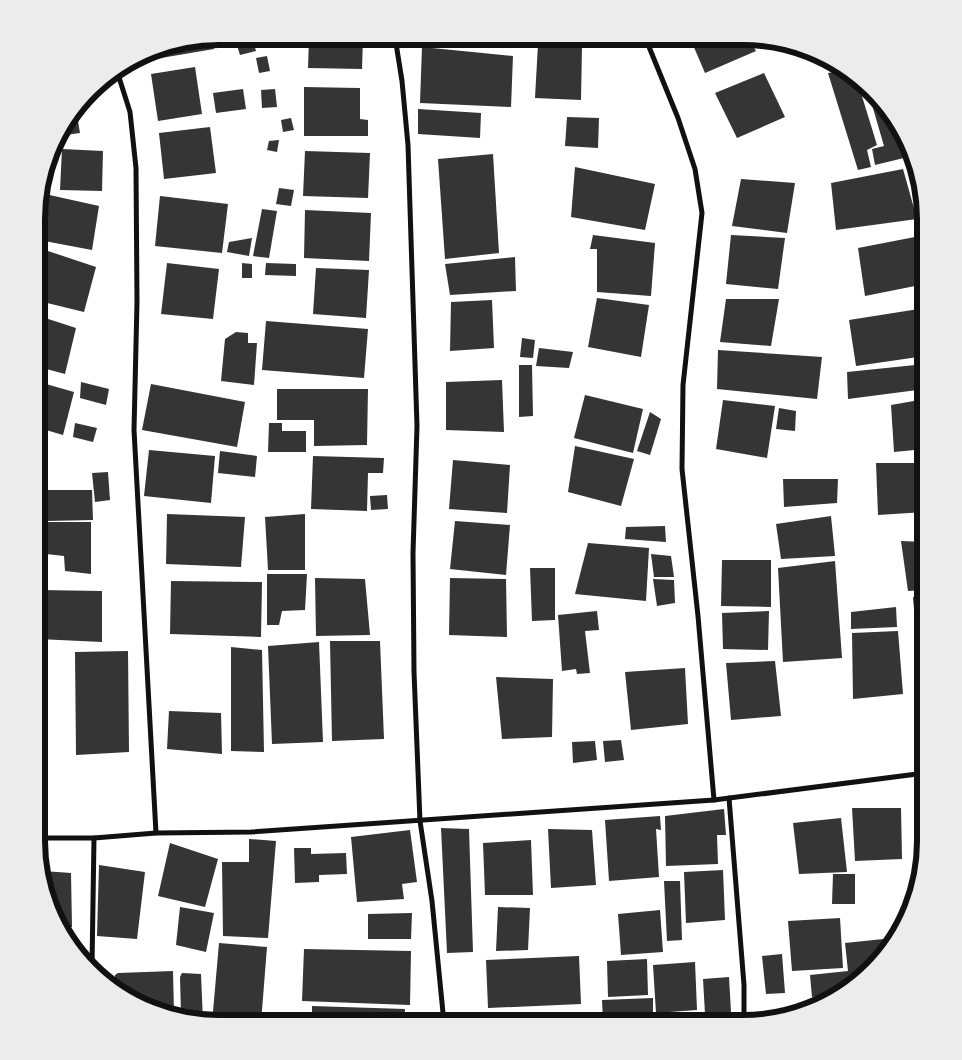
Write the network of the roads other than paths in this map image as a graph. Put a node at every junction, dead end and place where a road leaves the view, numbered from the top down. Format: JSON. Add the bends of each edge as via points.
{"nodes":[{"id":1,"x":396,"y":45,"type":"edge"},
{"id":2,"x":648,"y":45,"type":"edge"},
{"id":3,"x":119,"y":77,"type":"edge"},
{"id":4,"x":917,"y":774,"type":"edge"},
{"id":5,"x":729,"y":798,"type":"junction"},
{"id":6,"x":714,"y":800,"type":"junction"},
{"id":7,"x":420,"y":821,"type":"junction"},
{"id":8,"x":156,"y":833,"type":"junction"},
{"id":9,"x":45,"y":838,"type":"edge"},
{"id":10,"x":94,"y":838,"type":"junction"},
{"id":11,"x":92,"y":960,"type":"edge"},
{"id":12,"x":443,"y":1015,"type":"edge"},
{"id":13,"x":744,"y":1015,"type":"edge"}],
"edges":[{"from":1,"to":7,"type":"street","via":[[408,145],[417,426],[413,553]]},
{"from":2,"to":6,"type":"street","via":[[692,161],[702,213],[683,385],[682,469]]},
{"from":3,"to":8,"type":"street","via":[[130,112],[136,168],[134,430]]},
{"from":4,"to":5,"type":"street"},
{"from":5,"to":6,"type":"street"},
{"from":5,"to":13,"type":"street"},
{"from":6,"to":7,"type":"street"},
{"from":7,"to":8,"type":"street","via":[[251,832]]},
{"from":7,"to":12,"type":"street","via":[[432,900]]},
{"from":8,"to":10,"type":"street"},
{"from":9,"to":10,"type":"street"},
{"from":10,"to":11,"type":"street"}]}
